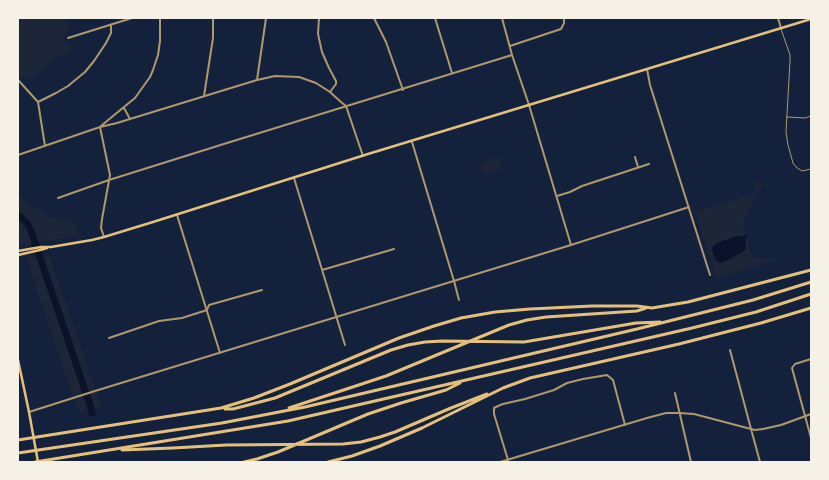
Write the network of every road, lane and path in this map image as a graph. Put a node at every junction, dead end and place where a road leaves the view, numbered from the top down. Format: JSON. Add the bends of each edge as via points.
{"nodes":[{"id":1,"x":132,"y":18,"type":"edge"},
{"id":2,"x":160,"y":18,"type":"edge"},
{"id":3,"x":213,"y":18,"type":"edge"},
{"id":4,"x":266,"y":18,"type":"edge"},
{"id":5,"x":318,"y":18,"type":"edge"},
{"id":6,"x":374,"y":18,"type":"edge"},
{"id":7,"x":435,"y":18,"type":"edge"},
{"id":8,"x":502,"y":18,"type":"edge"},
{"id":9,"x":564,"y":18,"type":"edge"},
{"id":10,"x":778,"y":18,"type":"edge"},
{"id":11,"x":811,"y":19,"type":"edge"},
{"id":12,"x":111,"y":25,"type":"junction"},
{"id":13,"x":781,"y":28,"type":"junction"},
{"id":14,"x":68,"y":38,"type":"dead end"},
{"id":15,"x":510,"y":46,"type":"junction"},
{"id":16,"x":512,"y":55,"type":"junction"},
{"id":17,"x":647,"y":68,"type":"junction"},
{"id":18,"x":452,"y":73,"type":"junction"},
{"id":19,"x":19,"y":80,"type":"edge"},
{"id":20,"x":257,"y":80,"type":"junction"},
{"id":21,"x":402,"y":90,"type":"junction"},
{"id":22,"x":330,"y":92,"type":"junction"},
{"id":23,"x":204,"y":96,"type":"junction"},
{"id":24,"x":38,"y":102,"type":"junction"},
{"id":25,"x":529,"y":105,"type":"junction"},
{"id":26,"x":346,"y":106,"type":"junction"},
{"id":27,"x":124,"y":108,"type":"junction"},
{"id":28,"x":811,"y":116,"type":"edge"},
{"id":29,"x":787,"y":117,"type":"junction"},
{"id":30,"x":130,"y":119,"type":"junction"},
{"id":31,"x":100,"y":127,"type":"junction"},
{"id":32,"x":412,"y":142,"type":"junction"},
{"id":33,"x":45,"y":146,"type":"junction"},
{"id":34,"x":18,"y":155,"type":"edge"},
{"id":35,"x":363,"y":156,"type":"junction"},
{"id":36,"x":635,"y":157,"type":"dead end"},
{"id":37,"x":649,"y":164,"type":"dead end"},
{"id":38,"x":638,"y":168,"type":"junction"},
{"id":39,"x":811,"y":169,"type":"edge"},
{"id":40,"x":294,"y":178,"type":"junction"},
{"id":41,"x":110,"y":180,"type":"junction"},
{"id":42,"x":557,"y":196,"type":"junction"},
{"id":43,"x":58,"y":198,"type":"dead end"},
{"id":44,"x":689,"y":207,"type":"junction"},
{"id":45,"x":177,"y":215,"type":"junction"},
{"id":46,"x":104,"y":237,"type":"junction"},
{"id":47,"x":571,"y":245,"type":"junction"},
{"id":48,"x":48,"y":247,"type":"junction"},
{"id":49,"x":394,"y":249,"type":"dead end"},
{"id":50,"x":18,"y":251,"type":"edge"},
{"id":51,"x":18,"y":255,"type":"edge"},
{"id":52,"x":322,"y":270,"type":"junction"},
{"id":53,"x":811,"y":270,"type":"edge"},
{"id":54,"x":710,"y":275,"type":"dead end"},
{"id":55,"x":454,"y":282,"type":"junction"},
{"id":56,"x":811,"y":282,"type":"edge"},
{"id":57,"x":262,"y":290,"type":"dead end"},
{"id":58,"x":811,"y":294,"type":"edge"},
{"id":59,"x":459,"y":300,"type":"dead end"},
{"id":60,"x":647,"y":308,"type":"junction"},
{"id":61,"x":811,"y":308,"type":"edge"},
{"id":62,"x":206,"y":310,"type":"junction"},
{"id":63,"x":337,"y":317,"type":"junction"},
{"id":64,"x":669,"y":321,"type":"junction"},
{"id":65,"x":109,"y":338,"type":"dead end"},
{"id":66,"x":345,"y":345,"type":"dead end"},
{"id":67,"x":730,"y":350,"type":"dead end"},
{"id":68,"x":220,"y":353,"type":"junction"},
{"id":69,"x":811,"y":359,"type":"edge"},
{"id":70,"x":18,"y":360,"type":"edge"},
{"id":71,"x":19,"y":368,"type":"edge"},
{"id":72,"x":467,"y":380,"type":"junction"},
{"id":73,"x":503,"y":388,"type":"junction"},
{"id":74,"x":675,"y":393,"type":"dead end"},
{"id":75,"x":221,"y":408,"type":"junction"},
{"id":76,"x":29,"y":412,"type":"junction"},
{"id":77,"x":278,"y":412,"type":"junction"},
{"id":78,"x":679,"y":413,"type":"junction"},
{"id":79,"x":811,"y":414,"type":"edge"},
{"id":80,"x":805,"y":416,"type":"junction"},
{"id":81,"x":625,"y":424,"type":"junction"},
{"id":82,"x":751,"y":429,"type":"junction"},
{"id":83,"x":811,"y":438,"type":"edge"},
{"id":84,"x":18,"y":440,"type":"edge"},
{"id":85,"x":114,"y":450,"type":"junction"},
{"id":86,"x":18,"y":453,"type":"edge"},
{"id":87,"x":508,"y":460,"type":"junction"},
{"id":88,"x":36,"y":462,"type":"edge"},
{"id":89,"x":244,"y":462,"type":"edge"},
{"id":90,"x":328,"y":462,"type":"edge"},
{"id":91,"x":500,"y":462,"type":"edge"},
{"id":92,"x":691,"y":462,"type":"edge"},
{"id":93,"x":760,"y":462,"type":"edge"}],
"edges":[{"from":1,"to":12,"type":"street"},
{"from":2,"to":27,"type":"street","via":[[160,48],[153,70],[138,95]]},
{"from":3,"to":23,"type":"street"},
{"from":4,"to":20,"type":"street"},
{"from":5,"to":22,"type":"street","via":[[322,52],[336,81]]},
{"from":6,"to":21,"type":"street","via":[[386,42]]},
{"from":7,"to":18,"type":"street"},
{"from":8,"to":15,"type":"street"},
{"from":9,"to":15,"type":"street","via":[[561,29]]},
{"from":10,"to":13,"type":"street"},
{"from":11,"to":13,"type":"main road"},
{"from":12,"to":14,"type":"street"},
{"from":12,"to":24,"type":"street","via":[[106,43],[85,72],[68,86]]},
{"from":13,"to":17,"type":"main road"},
{"from":13,"to":29,"type":"lane","via":[[790,55]]},
{"from":15,"to":16,"type":"street"},
{"from":16,"to":18,"type":"street"},
{"from":16,"to":25,"type":"street"},
{"from":17,"to":25,"type":"main road"},
{"from":17,"to":44,"type":"street","via":[[650,85]]},
{"from":18,"to":21,"type":"street"},
{"from":19,"to":24,"type":"street"},
{"from":20,"to":22,"type":"street","via":[[275,76],[299,77],[316,83]]},
{"from":20,"to":23,"type":"street"},
{"from":21,"to":26,"type":"street"},
{"from":22,"to":26,"type":"street"},
{"from":23,"to":30,"type":"street"},
{"from":24,"to":33,"type":"street"},
{"from":25,"to":32,"type":"main road"},
{"from":25,"to":42,"type":"street"},
{"from":26,"to":35,"type":"street"},
{"from":26,"to":41,"type":"street"},
{"from":27,"to":30,"type":"street"},
{"from":27,"to":31,"type":"street"},
{"from":28,"to":29,"type":"lane"},
{"from":29,"to":39,"type":"lane","via":[[786,132],[794,165],[799,170]]},
{"from":30,"to":31,"type":"street"},
{"from":31,"to":33,"type":"street"},
{"from":31,"to":41,"type":"street"},
{"from":32,"to":35,"type":"main road"},
{"from":32,"to":55,"type":"street"},
{"from":33,"to":34,"type":"street"},
{"from":35,"to":40,"type":"main road"},
{"from":36,"to":38,"type":"street"},
{"from":37,"to":38,"type":"street"},
{"from":38,"to":42,"type":"street"},
{"from":40,"to":45,"type":"main road"},
{"from":40,"to":52,"type":"street"},
{"from":41,"to":43,"type":"street"},
{"from":41,"to":46,"type":"street","via":[[101,228]]},
{"from":42,"to":47,"type":"street"},
{"from":44,"to":47,"type":"street"},
{"from":44,"to":54,"type":"street"},
{"from":45,"to":46,"type":"main road"},
{"from":45,"to":62,"type":"street"},
{"from":46,"to":48,"type":"main road"},
{"from":47,"to":55,"type":"street"},
{"from":48,"to":50,"type":"main road"},
{"from":48,"to":51,"type":"main road"},
{"from":49,"to":52,"type":"street"},
{"from":52,"to":63,"type":"street"},
{"from":53,"to":60,"type":"highway","via":[[688,302]]},
{"from":55,"to":59,"type":"street"},
{"from":55,"to":63,"type":"street"},
{"from":56,"to":64,"type":"highway"},
{"from":57,"to":62,"type":"street","via":[[209,305]]},
{"from":58,"to":72,"type":"highway","via":[[756,312],[692,328]]},
{"from":60,"to":75,"type":"highway","via":[[600,306],[530,309],[461,318],[399,338],[290,384]]},
{"from":60,"to":77,"type":"highway","via":[[637,311],[546,317],[509,324],[386,376]]},
{"from":61,"to":73,"type":"highway","via":[[679,344],[530,378]]},
{"from":62,"to":65,"type":"street","via":[[182,318],[159,321]]},
{"from":62,"to":68,"type":"street"},
{"from":63,"to":66,"type":"street"},
{"from":63,"to":68,"type":"street"},
{"from":64,"to":75,"type":"highway","via":[[636,323],[524,342],[444,341],[408,345],[275,398],[233,409]]},
{"from":64,"to":77,"type":"highway"},
{"from":67,"to":82,"type":"street"},
{"from":68,"to":76,"type":"street"},
{"from":69,"to":80,"type":"street","via":[[795,364],[792,368]]},
{"from":70,"to":71,"type":"main road"},
{"from":71,"to":76,"type":"main road"},
{"from":72,"to":85,"type":"highway","via":[[288,421]]},
{"from":72,"to":89,"type":"highway","via":[[446,390],[368,414],[278,452]]},
{"from":73,"to":85,"type":"highway","via":[[380,438],[349,444],[226,445]]},
{"from":73,"to":90,"type":"highway","via":[[380,446]]},
{"from":74,"to":78,"type":"street"},
{"from":75,"to":84,"type":"highway"},
{"from":76,"to":88,"type":"main road"},
{"from":77,"to":86,"type":"highway","via":[[222,423]]},
{"from":78,"to":81,"type":"street","via":[[666,413]]},
{"from":78,"to":82,"type":"street","via":[[694,414]]},
{"from":78,"to":92,"type":"street"},
{"from":79,"to":80,"type":"street"},
{"from":80,"to":82,"type":"street","via":[[763,429]]},
{"from":80,"to":83,"type":"street"},
{"from":81,"to":87,"type":"street"},
{"from":81,"to":87,"type":"street","via":[[613,380],[607,375],[567,383],[554,390],[494,408]]},
{"from":82,"to":93,"type":"street"},
{"from":85,"to":88,"type":"highway"},
{"from":87,"to":91,"type":"street"}]}
